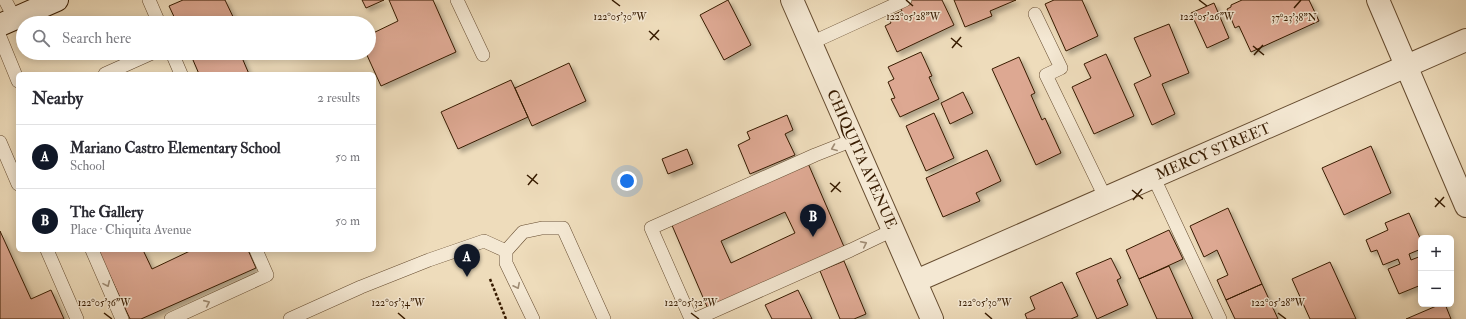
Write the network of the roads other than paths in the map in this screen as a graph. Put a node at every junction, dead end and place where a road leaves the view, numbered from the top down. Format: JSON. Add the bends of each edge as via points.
{"nodes":[{"id":1,"x":57,"y":0,"type":"edge"},
{"id":2,"x":149,"y":0,"type":"edge"},
{"id":3,"x":457,"y":0,"type":"edge"},
{"id":4,"x":792,"y":0,"type":"edge"},
{"id":5,"x":905,"y":0,"type":"edge"},
{"id":6,"x":1378,"y":0,"type":"edge"},
{"id":7,"x":1035,"y":14,"type":"dead end"},
{"id":8,"x":7,"y":15,"type":"edge"},
{"id":9,"x":155,"y":16,"type":"edge"},
{"id":10,"x":0,"y":37,"type":"edge"},
{"id":11,"x":1466,"y":40,"type":"edge"},
{"id":12,"x":811,"y":43,"type":"junction"},
{"id":13,"x":483,"y":55,"type":"dead end"},
{"id":14,"x":136,"y":60,"type":"edge"},
{"id":15,"x":175,"y":60,"type":"edge"},
{"id":16,"x":1407,"y":66,"type":"junction"},
{"id":17,"x":109,"y":72,"type":"edge"},
{"id":18,"x":180,"y":72,"type":"edge"},
{"id":19,"x":16,"y":75,"type":"edge"},
{"id":20,"x":854,"y":140,"type":"junction"},
{"id":21,"x":0,"y":142,"type":"edge"},
{"id":22,"x":1153,"y":176,"type":"junction"},
{"id":23,"x":16,"y":179,"type":"edge"},
{"id":24,"x":1104,"y":197,"type":"junction"},
{"id":25,"x":1466,"y":206,"type":"edge"},
{"id":26,"x":893,"y":230,"type":"junction"},
{"id":27,"x":506,"y":251,"type":"junction"},
{"id":28,"x":48,"y":252,"type":"edge"},
{"id":29,"x":93,"y":252,"type":"edge"},
{"id":30,"x":257,"y":252,"type":"edge"},
{"id":31,"x":916,"y":281,"type":"junction"},
{"id":32,"x":77,"y":319,"type":"edge"},
{"id":33,"x":122,"y":319,"type":"edge"},
{"id":34,"x":171,"y":319,"type":"edge"},
{"id":35,"x":290,"y":319,"type":"edge"},
{"id":36,"x":533,"y":319,"type":"edge"},
{"id":37,"x":604,"y":319,"type":"edge"},
{"id":38,"x":691,"y":319,"type":"edge"},
{"id":39,"x":696,"y":319,"type":"edge"},
{"id":40,"x":932,"y":319,"type":"edge"},
{"id":41,"x":1220,"y":319,"type":"edge"}],
"edges":[{"from":1,"to":8,"type":"street"},
{"from":2,"to":9,"type":"lane"},
{"from":3,"to":13,"type":"lane"},
{"from":4,"to":12,"type":"street","name":"CHIQUITA AVENUE"},
{"from":5,"to":12,"type":"lane"},
{"from":6,"to":16,"type":"street"},
{"from":7,"to":24,"type":"lane","via":[[1061,68],[1046,75]]},
{"from":10,"to":19,"type":"lane"},
{"from":11,"to":16,"type":"street","name":"MERCY STREET"},
{"from":12,"to":20,"type":"street","name":"CHIQUITA AVENUE"},
{"from":14,"to":17,"type":"lane"},
{"from":15,"to":18,"type":"lane"},
{"from":16,"to":22,"type":"street","name":"MERCY STREET"},
{"from":16,"to":25,"type":"street"},
{"from":20,"to":26,"type":"street","name":"CHIQUITA AVENUE"},
{"from":20,"to":38,"type":"lane","one_way":true,"via":[[651,228]]},
{"from":21,"to":23,"type":"lane"},
{"from":22,"to":24,"type":"street","name":"MERCY STREET"},
{"from":22,"to":41,"type":"lane"},
{"from":24,"to":31,"type":"street","name":"MERCY STREET"},
{"from":26,"to":31,"type":"street","name":"CHIQUITA AVENUE"},
{"from":39,"to":26,"type":"lane","one_way":true},
{"from":27,"to":35,"type":"lane","via":[[484,241],[361,287]]},
{"from":27,"to":36,"type":"lane","one_way":true,"via":[[506,263]]},
{"from":27,"to":37,"type":"lane","via":[[523,232],[542,228],[563,228]]},
{"from":28,"to":32,"type":"lane"},
{"from":29,"to":33,"type":"lane","one_way":true},
{"from":34,"to":30,"type":"lane","one_way":true,"via":[[267,276]]},
{"from":31,"to":40,"type":"street","name":"CHIQUITA AVENUE"}]}
